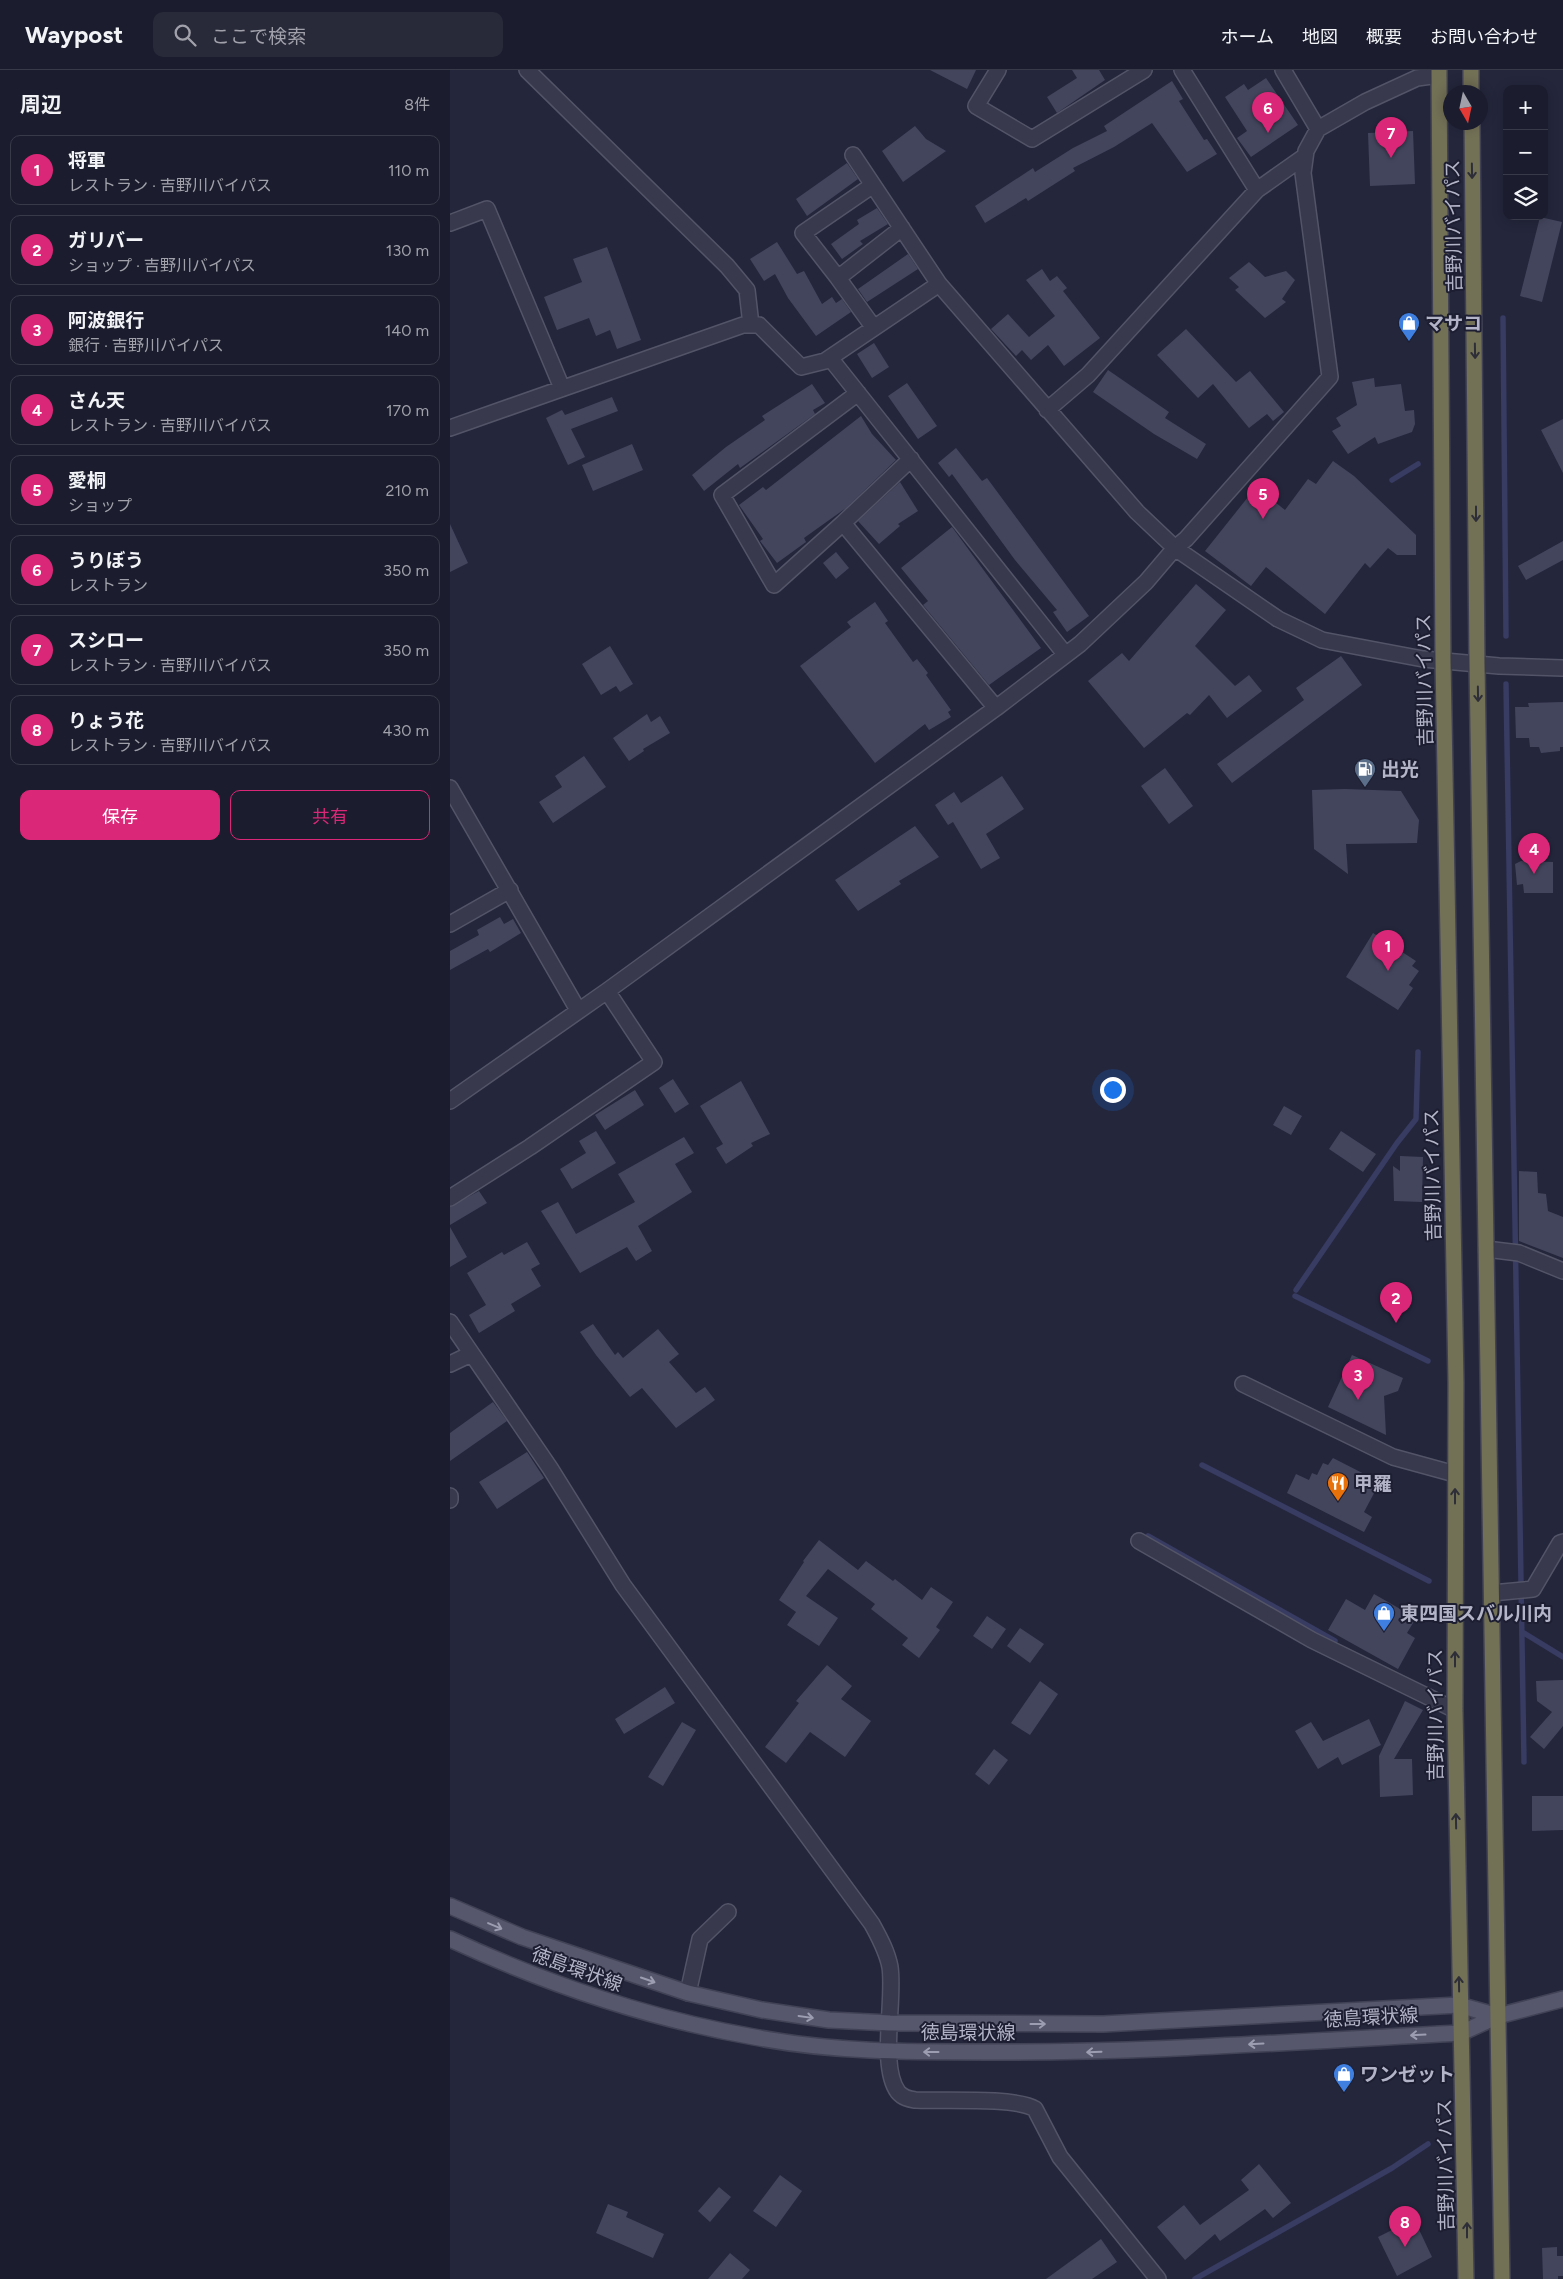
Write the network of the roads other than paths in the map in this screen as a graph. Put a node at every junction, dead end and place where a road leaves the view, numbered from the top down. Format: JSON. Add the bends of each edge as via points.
{"nodes":[{"id":1,"x":527,"y":70,"type":"edge"},
{"id":2,"x":998,"y":70,"type":"edge"},
{"id":3,"x":1144,"y":70,"type":"edge"},
{"id":4,"x":1182,"y":70,"type":"edge"},
{"id":5,"x":1283,"y":70,"type":"edge"},
{"id":6,"x":1471,"y":70,"type":"edge"},
{"id":7,"x":1439,"y":72,"type":"edge"},
{"id":8,"x":1471,"y":85,"type":"edge"},
{"id":9,"x":1318,"y":129,"type":"junction"},
{"id":10,"x":1472,"y":130,"type":"edge"},
{"id":11,"x":853,"y":155,"type":"dead end"},
{"id":12,"x":1305,"y":156,"type":"junction"},
{"id":13,"x":873,"y":186,"type":"junction"},
{"id":14,"x":1257,"y":190,"type":"junction"},
{"id":15,"x":450,"y":223,"type":"edge"},
{"id":16,"x":902,"y":228,"type":"junction"},
{"id":17,"x":838,"y":278,"type":"junction"},
{"id":18,"x":940,"y":284,"type":"junction"},
{"id":19,"x":751,"y":326,"type":"junction"},
{"id":20,"x":874,"y":328,"type":"junction"},
{"id":21,"x":830,"y":358,"type":"junction"},
{"id":22,"x":562,"y":388,"type":"junction"},
{"id":23,"x":858,"y":393,"type":"junction"},
{"id":24,"x":1047,"y":410,"type":"junction"},
{"id":25,"x":450,"y":428,"type":"edge"},
{"id":26,"x":910,"y":459,"type":"junction"},
{"id":27,"x":843,"y":523,"type":"junction"},
{"id":28,"x":1175,"y":548,"type":"junction"},
{"id":29,"x":1066,"y":654,"type":"junction"},
{"id":30,"x":1443,"y":661,"type":"junction"},
{"id":31,"x":1477,"y":664,"type":"junction"},
{"id":32,"x":1563,"y":668,"type":"edge"},
{"id":33,"x":996,"y":708,"type":"junction"},
{"id":34,"x":450,"y":788,"type":"edge"},
{"id":35,"x":510,"y":890,"type":"junction"},
{"id":36,"x":450,"y":924,"type":"edge"},
{"id":37,"x":607,"y":991,"type":"junction"},
{"id":38,"x":578,"y":1010,"type":"junction"},
{"id":39,"x":450,"y":1101,"type":"edge"},
{"id":40,"x":450,"y":1198,"type":"edge"},
{"id":41,"x":1486,"y":1249,"type":"junction"},
{"id":42,"x":1563,"y":1271,"type":"edge"},
{"id":43,"x":450,"y":1322,"type":"edge"},
{"id":44,"x":471,"y":1354,"type":"junction"},
{"id":45,"x":450,"y":1364,"type":"edge"},
{"id":46,"x":1243,"y":1384,"type":"dead end"},
{"id":47,"x":1455,"y":1474,"type":"junction"},
{"id":48,"x":450,"y":1496,"type":"edge"},
{"id":49,"x":450,"y":1500,"type":"edge"},
{"id":50,"x":1139,"y":1541,"type":"dead end"},
{"id":51,"x":1563,"y":1542,"type":"edge"},
{"id":52,"x":1492,"y":1593,"type":"junction"},
{"id":53,"x":1454,"y":1710,"type":"junction"},
{"id":54,"x":450,"y":1906,"type":"edge"},
{"id":55,"x":728,"y":1912,"type":"dead end"},
{"id":56,"x":450,"y":1939,"type":"edge"},
{"id":57,"x":688,"y":1993,"type":"junction"},
{"id":58,"x":1563,"y":1999,"type":"edge"},
{"id":59,"x":1459,"y":2005,"type":"junction"},
{"id":60,"x":1498,"y":2016,"type":"junction"},
{"id":61,"x":890,"y":2023,"type":"junction"},
{"id":62,"x":1461,"y":2032,"type":"junction"},
{"id":63,"x":889,"y":2052,"type":"junction"},
{"id":64,"x":1158,"y":2279,"type":"edge"},
{"id":65,"x":1466,"y":2279,"type":"edge"},
{"id":66,"x":1502,"y":2279,"type":"edge"}],
"edges":[{"from":1,"to":19,"type":"street","via":[[726,266],[747,290]]},
{"from":2,"to":3,"type":"street","via":[[976,106],[1032,139]]},
{"from":4,"to":14,"type":"street"},
{"from":5,"to":9,"type":"street"},
{"from":6,"to":8,"type":"highway"},
{"from":7,"to":9,"type":"street","via":[[1365,102]]},
{"from":7,"to":30,"type":"highway","name":"吉野川バイパス"},
{"from":9,"to":12,"type":"street"},
{"from":10,"to":31,"type":"highway","name":"吉野川バイパス","one_way":true},
{"from":11,"to":13,"type":"street"},
{"from":12,"to":14,"type":"street"},
{"from":12,"to":28,"type":"street","via":[[1304,173],[1330,377]]},
{"from":13,"to":16,"type":"street"},
{"from":13,"to":17,"type":"street","via":[[803,233]]},
{"from":14,"to":24,"type":"street","via":[[1088,375]]},
{"from":15,"to":22,"type":"street","via":[[487,209]]},
{"from":16,"to":17,"type":"street"},
{"from":16,"to":18,"type":"street"},
{"from":17,"to":20,"type":"street"},
{"from":18,"to":20,"type":"street"},
{"from":18,"to":24,"type":"street"},
{"from":19,"to":21,"type":"street","via":[[759,325],[801,367]]},
{"from":19,"to":22,"type":"street"},
{"from":20,"to":21,"type":"street"},
{"from":21,"to":23,"type":"street"},
{"from":22,"to":25,"type":"street"},
{"from":23,"to":26,"type":"street"},
{"from":23,"to":27,"type":"street","via":[[722,495],[774,585]]},
{"from":24,"to":28,"type":"street","via":[[1137,512]]},
{"from":26,"to":27,"type":"street"},
{"from":26,"to":29,"type":"street"},
{"from":27,"to":33,"type":"street"},
{"from":28,"to":29,"type":"street","via":[[1146,582]]},
{"from":28,"to":30,"type":"street","via":[[1278,619],[1322,640]]},
{"from":29,"to":33,"type":"street"},
{"from":30,"to":31,"type":"street"},
{"from":30,"to":47,"type":"highway","name":"吉野川バイパス"},
{"from":31,"to":32,"type":"street"},
{"from":31,"to":41,"type":"highway","name":"吉野川バイパス","one_way":true},
{"from":33,"to":37,"type":"street"},
{"from":34,"to":35,"type":"street"},
{"from":35,"to":36,"type":"street"},
{"from":35,"to":38,"type":"street"},
{"from":37,"to":38,"type":"street"},
{"from":37,"to":40,"type":"street","via":[[654,1062]]},
{"from":38,"to":39,"type":"street"},
{"from":41,"to":42,"type":"street","via":[[1515,1252]]},
{"from":41,"to":52,"type":"highway","name":"吉野川バイパス"},
{"from":43,"to":44,"type":"street"},
{"from":44,"to":45,"type":"street"},
{"from":44,"to":61,"type":"street","via":[[550,1468],[623,1586],[872,1924],[885,1950],[891,1977]]},
{"from":46,"to":47,"type":"street","via":[[1393,1457]]},
{"from":53,"to":47,"type":"highway","name":"吉野川バイパス","one_way":true},
{"from":48,"to":49,"type":"street"},
{"from":50,"to":53,"type":"street","via":[[1312,1640]]},
{"from":51,"to":52,"type":"street","via":[[1534,1588]]},
{"from":52,"to":60,"type":"highway","name":"吉野川バイパス"},
{"from":59,"to":53,"type":"highway","name":"吉野川バイパス","one_way":true},
{"from":54,"to":57,"type":"main road","name":"徳島環状線","one_way":true,"via":[[522,1937]]},
{"from":55,"to":57,"type":"street","via":[[700,1939]]},
{"from":56,"to":63,"type":"main road","name":"徳島環状線","via":[[575,1992],[629,2009],[756,2038]]},
{"from":57,"to":61,"type":"main road","name":"徳島環状線","one_way":true,"via":[[762,2010],[829,2020]]},
{"from":58,"to":60,"type":"main road","name":"徳島環状線"},
{"from":59,"to":60,"type":"main road","name":"徳島環状線"},
{"from":61,"to":59,"type":"main road","name":"徳島環状線","one_way":true,"via":[[1103,2024]]},
{"from":59,"to":62,"type":"highway","name":"吉野川バイパス"},
{"from":60,"to":62,"type":"main road","name":"徳島環状線"},
{"from":60,"to":66,"type":"highway","name":"吉野川バイパス"},
{"from":61,"to":63,"type":"street"},
{"from":62,"to":63,"type":"main road","name":"徳島環状線","one_way":true,"via":[[1089,2053]]},
{"from":65,"to":62,"type":"highway","name":"吉野川バイパス","one_way":true},
{"from":63,"to":64,"type":"street","via":[[894,2082],[905,2098],[1012,2103],[1035,2109],[1060,2157]]}]}
